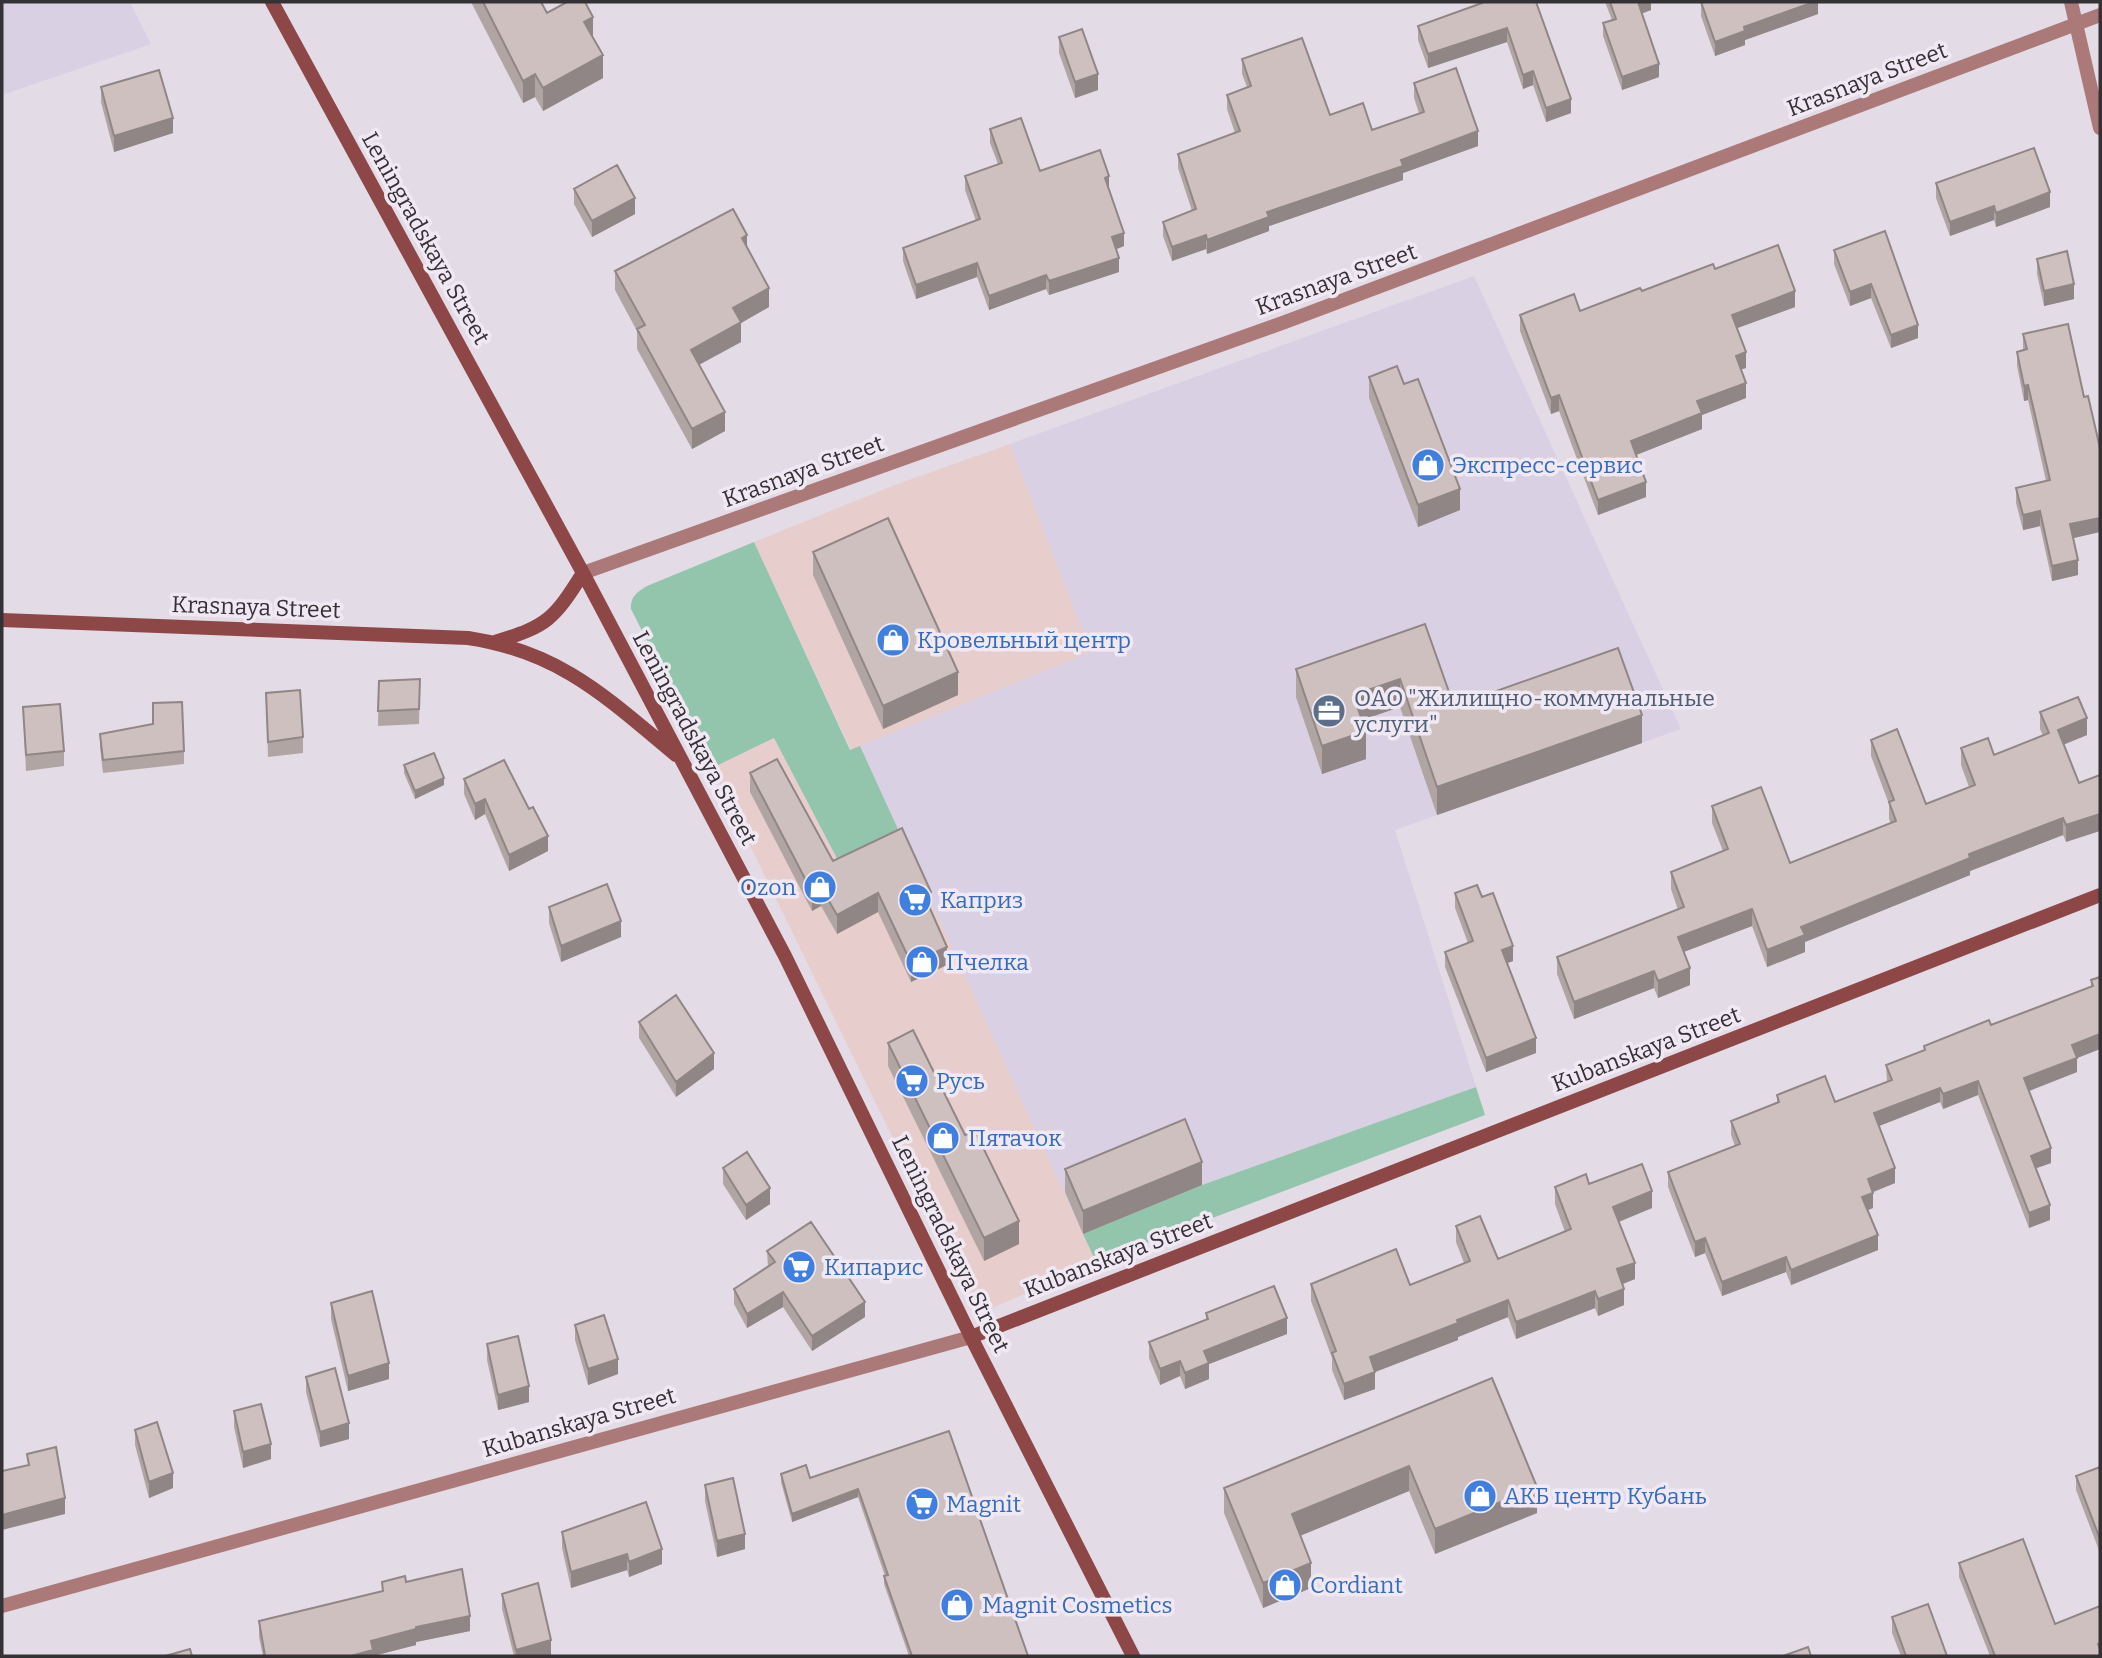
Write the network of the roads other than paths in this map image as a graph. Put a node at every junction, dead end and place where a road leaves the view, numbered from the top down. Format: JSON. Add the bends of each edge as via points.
{"nodes":[{"id":1,"x":272,"y":2,"type":"edge"},
{"id":2,"x":2071,"y":2,"type":"edge"},
{"id":3,"x":2100,"y":15,"type":"edge"},
{"id":4,"x":2077,"y":24,"type":"junction"},
{"id":5,"x":2100,"y":128,"type":"edge"},
{"id":6,"x":583,"y":573,"type":"junction"},
{"id":7,"x":2,"y":621,"type":"edge"},
{"id":8,"x":494,"y":642,"type":"junction"},
{"id":9,"x":681,"y":760,"type":"junction"},
{"id":10,"x":2100,"y":895,"type":"edge"},
{"id":11,"x":971,"y":1337,"type":"junction"},
{"id":12,"x":2,"y":1606,"type":"edge"},
{"id":13,"x":1133,"y":1656,"type":"edge"}],
"edges":[{"from":1,"to":6,"type":"street","name":"Leningradskaya Street"},
{"from":2,"to":4,"type":"street"},
{"from":3,"to":4,"type":"street","name":"Krasnaya Street"},
{"from":4,"to":5,"type":"street"},
{"from":4,"to":6,"type":"street","name":"Krasnaya Street","via":[[1285,322]]},
{"from":6,"to":8,"type":"street","via":[[553,616],[531,631]]},
{"from":6,"to":9,"type":"street","name":"Leningradskaya Street"},
{"from":7,"to":8,"type":"street","name":"Krasnaya Street"},
{"from":8,"to":9,"type":"street","name":"Krasnaya Street","via":[[567,670]]},
{"from":9,"to":11,"type":"street","name":"Leningradskaya Street","via":[[785,956]]},
{"from":10,"to":11,"type":"street","name":"Kubanskaya Street"},
{"from":11,"to":12,"type":"street","name":"Kubanskaya Street"},
{"from":11,"to":13,"type":"street","name":"Leningradskaya Street"}]}
